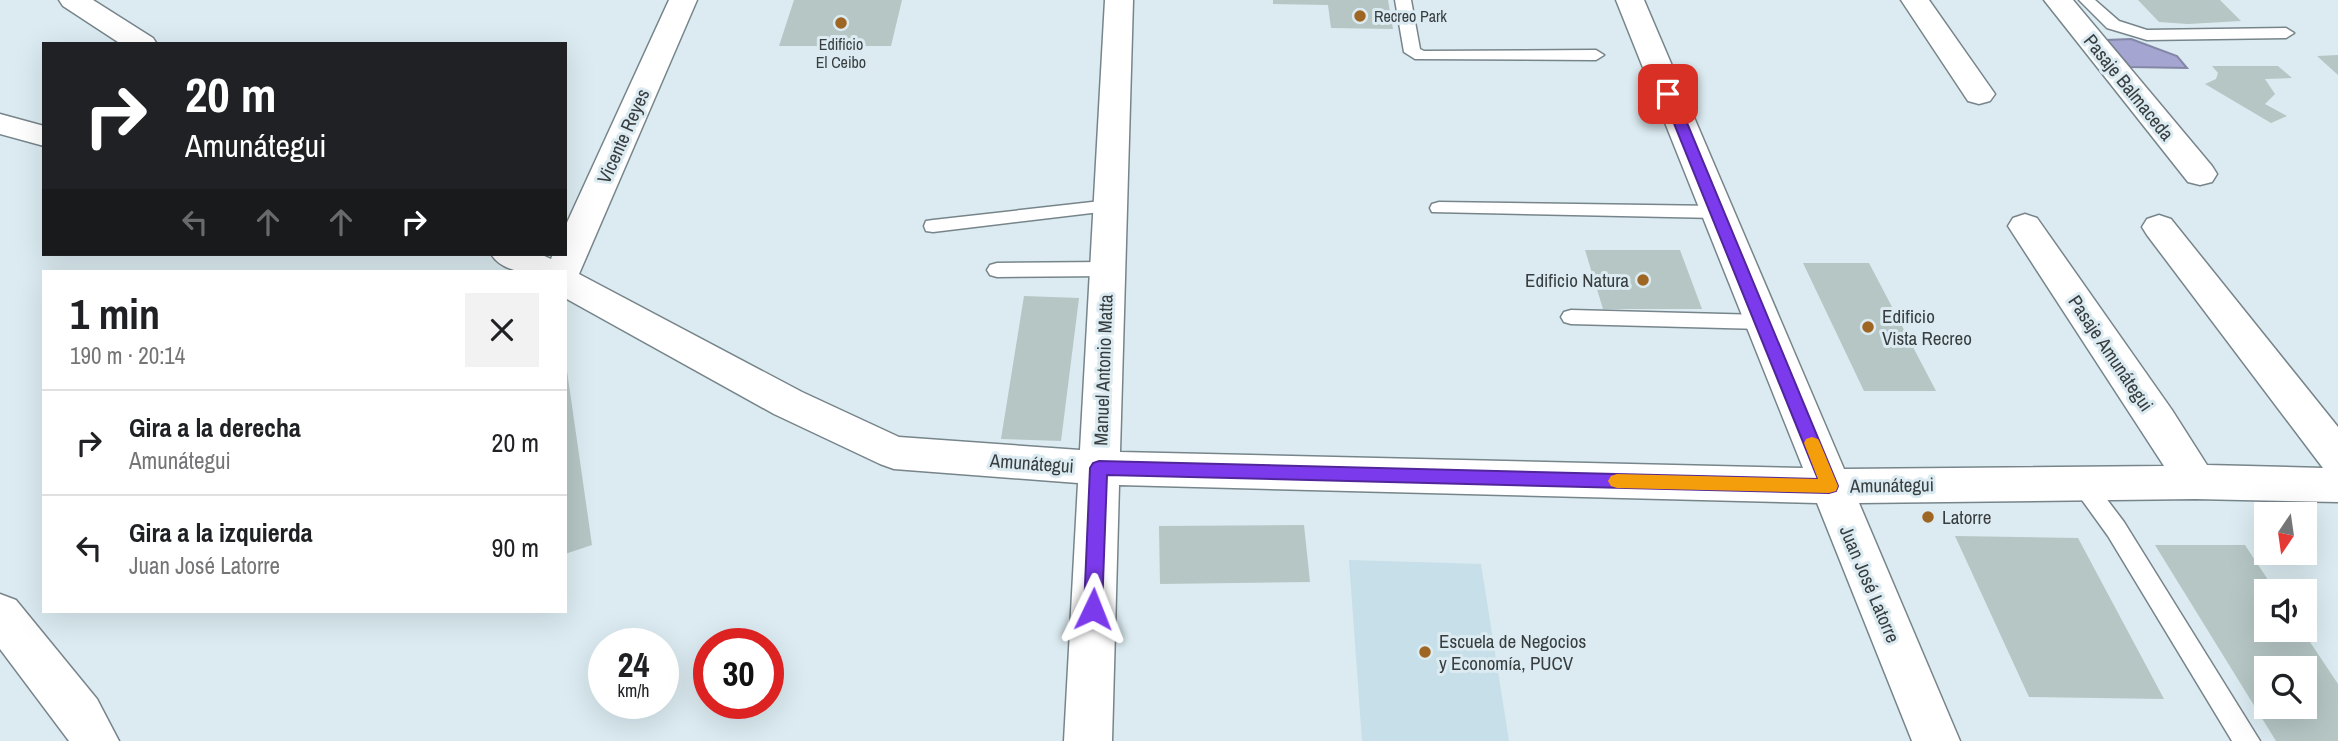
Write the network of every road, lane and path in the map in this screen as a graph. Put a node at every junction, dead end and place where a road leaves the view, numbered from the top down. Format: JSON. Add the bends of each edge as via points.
{"nodes":[{"id":1,"x":73,"y":0,"type":"edge"},
{"id":2,"x":683,"y":0,"type":"edge"},
{"id":3,"x":1119,"y":0,"type":"edge"},
{"id":4,"x":1403,"y":0,"type":"edge"},
{"id":5,"x":1630,"y":0,"type":"edge"},
{"id":6,"x":1915,"y":0,"type":"edge"},
{"id":7,"x":2058,"y":0,"type":"edge"},
{"id":8,"x":2087,"y":0,"type":"edge"},
{"id":9,"x":2286,"y":33,"type":"dead end"},
{"id":10,"x":139,"y":42,"type":"edge"},
{"id":11,"x":1596,"y":55,"type":"dead end"},
{"id":12,"x":1979,"y":94,"type":"dead end"},
{"id":13,"x":0,"y":124,"type":"edge"},
{"id":14,"x":42,"y":135,"type":"edge"},
{"id":15,"x":2200,"y":174,"type":"dead end"},
{"id":16,"x":1110,"y":206,"type":"junction"},
{"id":17,"x":1439,"y":208,"type":"dead end"},
{"id":18,"x":1717,"y":212,"type":"junction"},
{"id":19,"x":933,"y":226,"type":"dead end"},
{"id":20,"x":2025,"y":226,"type":"dead end"},
{"id":21,"x":2159,"y":227,"type":"dead end"},
{"id":22,"x":513,"y":256,"type":"edge"},
{"id":23,"x":1107,"y":269,"type":"junction"},
{"id":24,"x":543,"y":270,"type":"edge"},
{"id":25,"x":564,"y":270,"type":"edge"},
{"id":26,"x":998,"y":270,"type":"dead end"},
{"id":27,"x":567,"y":283,"type":"edge"},
{"id":28,"x":1571,"y":317,"type":"dead end"},
{"id":29,"x":1762,"y":321,"type":"junction"},
{"id":30,"x":2338,"y":457,"type":"edge"},
{"id":31,"x":1099,"y":468,"type":"junction"},
{"id":32,"x":2194,"y":482,"type":"junction"},
{"id":33,"x":2081,"y":483,"type":"junction"},
{"id":34,"x":2338,"y":485,"type":"edge"},
{"id":35,"x":1829,"y":486,"type":"junction"},
{"id":36,"x":0,"y":614,"type":"edge"},
{"id":37,"x":95,"y":741,"type":"edge"},
{"id":38,"x":1088,"y":741,"type":"edge"},
{"id":39,"x":1936,"y":741,"type":"edge"},
{"id":40,"x":2247,"y":741,"type":"edge"}],
"edges":[{"from":1,"to":10,"type":"street"},
{"from":2,"to":25,"type":"street","name":"Vicente Reyes"},
{"from":3,"to":16,"type":"street","name":"Manuel Antonio Matta"},
{"from":4,"to":11,"type":"lane","via":[[1412,52],[1421,56]]},
{"from":5,"to":18,"type":"street","name":"Juan José Latorre"},
{"from":6,"to":12,"type":"street"},
{"from":7,"to":15,"type":"street","name":"Pasaje Balmaceda"},
{"from":8,"to":9,"type":"lane","via":[[2114,27],[2147,35]]},
{"from":13,"to":14,"type":"street"},
{"from":16,"to":19,"type":"lane"},
{"from":16,"to":23,"type":"street","name":"Manuel Antonio Matta"},
{"from":17,"to":18,"type":"lane"},
{"from":18,"to":29,"type":"street","name":"Juan José Latorre"},
{"from":20,"to":32,"type":"street","name":"Pasaje Amunátegui","via":[[2158,421]]},
{"from":21,"to":30,"type":"street"},
{"from":22,"to":24,"type":"street"},
{"from":23,"to":26,"type":"lane"},
{"from":23,"to":31,"type":"street","name":"Manuel Antonio Matta"},
{"from":27,"to":31,"type":"street","name":"Amunátegui","via":[[789,403],[894,453]]},
{"from":28,"to":29,"type":"lane"},
{"from":29,"to":35,"type":"street","name":"Juan José Latorre"},
{"from":31,"to":35,"type":"street","name":"Amunátegui"},
{"from":31,"to":38,"type":"street","name":"Manuel Antonio Matta"},
{"from":32,"to":33,"type":"street","name":"Amunátegui"},
{"from":32,"to":34,"type":"street","name":"Amunátegui"},
{"from":33,"to":35,"type":"street","name":"Amunátegui"},
{"from":33,"to":40,"type":"lane","via":[[2116,529]]},
{"from":35,"to":39,"type":"street","name":"Juan José Latorre"},
{"from":36,"to":37,"type":"street","via":[[80,715]]}]}
